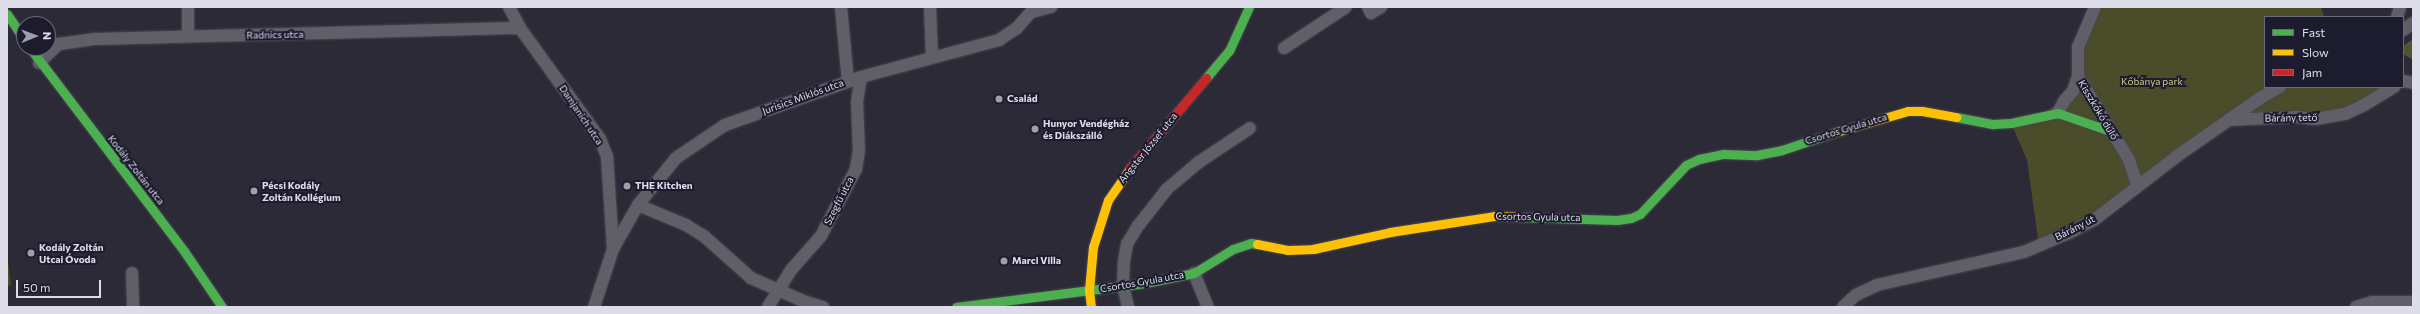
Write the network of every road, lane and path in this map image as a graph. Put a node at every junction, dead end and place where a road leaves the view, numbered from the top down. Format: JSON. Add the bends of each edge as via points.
{"nodes":[{"id":1,"x":9,"y":7,"type":"edge"},
{"id":2,"x":188,"y":7,"type":"edge"},
{"id":3,"x":509,"y":7,"type":"edge"},
{"id":4,"x":841,"y":7,"type":"edge"},
{"id":5,"x":930,"y":7,"type":"edge"},
{"id":6,"x":1051,"y":7,"type":"edge"},
{"id":7,"x":1249,"y":7,"type":"edge"},
{"id":8,"x":1346,"y":7,"type":"edge"},
{"id":9,"x":1368,"y":7,"type":"edge"},
{"id":10,"x":1380,"y":7,"type":"edge"},
{"id":11,"x":2095,"y":7,"type":"edge"},
{"id":12,"x":1033,"y":9,"type":"edge"},
{"id":13,"x":7,"y":14,"type":"edge"},
{"id":14,"x":2413,"y":23,"type":"edge"},
{"id":15,"x":15,"y":24,"type":"joint"},
{"id":16,"x":520,"y":28,"type":"junction"},
{"id":17,"x":2404,"y":29,"type":"edge"},
{"id":18,"x":188,"y":36,"type":"junction"},
{"id":19,"x":1284,"y":48,"type":"dead end"},
{"id":20,"x":35,"y":56,"type":"edge"},
{"id":21,"x":932,"y":56,"type":"junction"},
{"id":22,"x":39,"y":63,"type":"junction"},
{"id":23,"x":861,"y":76,"type":"junction"},
{"id":24,"x":2078,"y":76,"type":"junction"},
{"id":25,"x":848,"y":81,"type":"junction"},
{"id":26,"x":2278,"y":88,"type":"edge"},
{"id":27,"x":2392,"y":88,"type":"edge"},
{"id":28,"x":2058,"y":113,"type":"junction"},
{"id":29,"x":2228,"y":120,"type":"junction"},
{"id":30,"x":1250,"y":128,"type":"dead end"},
{"id":31,"x":2110,"y":131,"type":"junction"},
{"id":32,"x":2138,"y":187,"type":"junction"},
{"id":33,"x":638,"y":205,"type":"junction"},
{"id":34,"x":613,"y":249,"type":"junction"},
{"id":35,"x":132,"y":273,"type":"dead end"},
{"id":36,"x":1194,"y":273,"type":"junction"},
{"id":37,"x":1123,"y":286,"type":"junction"},
{"id":38,"x":778,"y":290,"type":"junction"},
{"id":39,"x":1090,"y":290,"type":"junction"},
{"id":40,"x":2413,"y":302,"type":"edge"},
{"id":41,"x":133,"y":307,"type":"edge"},
{"id":42,"x":222,"y":307,"type":"edge"},
{"id":43,"x":594,"y":307,"type":"edge"},
{"id":44,"x":768,"y":307,"type":"edge"},
{"id":45,"x":824,"y":307,"type":"edge"},
{"id":46,"x":956,"y":307,"type":"edge"},
{"id":47,"x":1091,"y":307,"type":"edge"},
{"id":48,"x":1128,"y":307,"type":"edge"},
{"id":49,"x":1208,"y":307,"type":"edge"},
{"id":50,"x":1842,"y":307,"type":"edge"},
{"id":51,"x":2356,"y":307,"type":"edge"}],
"edges":[{"from":1,"to":15,"type":"street"},
{"from":2,"to":18,"type":"street"},
{"from":3,"to":16,"type":"street","name":"Damjanich utca"},
{"from":4,"to":25,"type":"street"},
{"from":5,"to":21,"type":"street"},
{"from":6,"to":12,"type":"street"},
{"from":7,"to":39,"type":"street","name":"Angster József utca","via":[[1229,51],[1125,174],[1108,200],[1092,247]]},
{"from":8,"to":19,"type":"street"},
{"from":9,"to":10,"type":"street","via":[[1371,13]]},
{"from":11,"to":24,"type":"street","name":"Kisszkókó dűlő","via":[[2078,47]]},
{"from":12,"to":21,"type":"street","name":"Jurisics Miklós utca","via":[[1017,28],[999,40]]},
{"from":13,"to":15,"type":"street"},
{"from":14,"to":17,"type":"street"},
{"from":16,"to":18,"type":"street","name":"Radnics utca","via":[[274,36]]},
{"from":16,"to":34,"type":"street","name":"Damjanich utca","via":[[600,139],[607,156]]},
{"from":18,"to":22,"type":"street","name":"Radnics utca","via":[[96,39],[59,44]]},
{"from":20,"to":22,"type":"street","name":"Kodály Zoltán utca"},
{"from":21,"to":23,"type":"street","name":"Jurisics Miklós utca"},
{"from":22,"to":42,"type":"street","name":"Kodály Zoltán utca","via":[[184,251]]},
{"from":23,"to":25,"type":"street","name":"Jurisics Miklós utca"},
{"from":23,"to":38,"type":"street","name":"Szegfű utca","via":[[857,102],[859,151],[856,169],[821,236]]},
{"from":24,"to":28,"type":"street","via":[[2073,91]]},
{"from":24,"to":31,"type":"street","name":"Kisszkókó dűlő"},
{"from":25,"to":33,"type":"street","name":"Jurisics Miklós utca","via":[[725,125],[676,158]]},
{"from":26,"to":29,"type":"street","name":"Bárány út"},
{"from":27,"to":29,"type":"street","name":"Bárány tető","via":[[2364,106],[2345,114],[2316,119],[2296,117]]},
{"from":28,"to":31,"type":"street"},
{"from":28,"to":36,"type":"street","name":"Csortos Gyula utca","via":[[2011,123],[1993,124],[1922,111],[1908,111],[1878,118],[1782,150],[1757,155],[1723,154],[1699,159],[1686,166],[1640,214],[1631,218],[1617,220],[1494,216],[1390,232],[1313,249],[1288,250],[1251,243],[1233,249]]},
{"from":29,"to":32,"type":"street","name":"Bárány út"},
{"from":30,"to":37,"type":"street","via":[[1199,162],[1167,189],[1127,244]]},
{"from":31,"to":32,"type":"street","name":"Kisszkókó dűlő","via":[[2129,160]]},
{"from":32,"to":50,"type":"street","name":"Bárány út","via":[[2094,220],[2024,252],[1878,285],[1856,295]]},
{"from":33,"to":34,"type":"street","name":"Jurisics Miklós utca"},
{"from":33,"to":38,"type":"street","via":[[686,224],[705,237],[751,278]]},
{"from":34,"to":43,"type":"street","name":"Damjanich utca"},
{"from":35,"to":41,"type":"street"},
{"from":36,"to":37,"type":"street","name":"Csortos Gyula utca"},
{"from":36,"to":49,"type":"street"},
{"from":37,"to":39,"type":"street","name":"Csortos Gyula utca"},
{"from":37,"to":48,"type":"street"},
{"from":38,"to":44,"type":"street","name":"Szegfű utca"},
{"from":38,"to":45,"type":"street"},
{"from":39,"to":46,"type":"street","name":"Csortos Gyula utca"},
{"from":39,"to":47,"type":"street","name":"Angster József utca"},
{"from":40,"to":51,"type":"street","via":[[2372,302]]}]}
